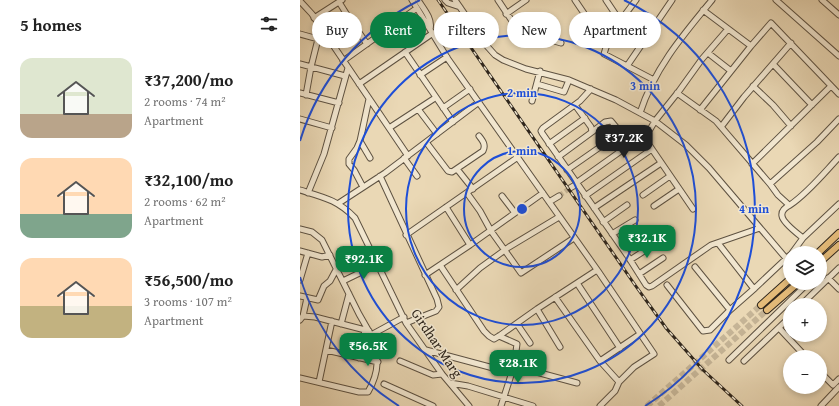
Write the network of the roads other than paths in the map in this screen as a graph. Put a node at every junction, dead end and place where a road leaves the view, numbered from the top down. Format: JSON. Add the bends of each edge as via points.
{"nodes":[{"id":1,"x":341,"y":0,"type":"edge"},
{"id":2,"x":412,"y":0,"type":"edge"},
{"id":3,"x":418,"y":0,"type":"edge"},
{"id":4,"x":445,"y":0,"type":"edge"},
{"id":5,"x":455,"y":0,"type":"edge"},
{"id":6,"x":498,"y":0,"type":"edge"},
{"id":7,"x":526,"y":0,"type":"edge"},
{"id":8,"x":575,"y":0,"type":"edge"},
{"id":9,"x":606,"y":0,"type":"edge"},
{"id":10,"x":636,"y":0,"type":"edge"},
{"id":11,"x":672,"y":0,"type":"edge"},
{"id":12,"x":712,"y":0,"type":"edge"},
{"id":13,"x":776,"y":0,"type":"edge"},
{"id":14,"x":822,"y":0,"type":"edge"},
{"id":15,"x":300,"y":2,"type":"edge"},
{"id":16,"x":305,"y":7,"type":"junction"},
{"id":17,"x":460,"y":7,"type":"junction"},
{"id":18,"x":417,"y":8,"type":"junction"},
{"id":19,"x":703,"y":10,"type":"junction"},
{"id":20,"x":300,"y":12,"type":"edge"},
{"id":21,"x":323,"y":12,"type":"edge"},
{"id":22,"x":346,"y":12,"type":"edge"},
{"id":23,"x":583,"y":12,"type":"edge"},
{"id":24,"x":614,"y":12,"type":"edge"},
{"id":25,"x":627,"y":12,"type":"edge"},
{"id":26,"x":506,"y":14,"type":"joint"},
{"id":27,"x":839,"y":15,"type":"edge"},
{"id":28,"x":312,"y":16,"type":"edge"},
{"id":29,"x":728,"y":28,"type":"junction"},
{"id":30,"x":432,"y":31,"type":"junction"},
{"id":31,"x":300,"y":34,"type":"edge"},
{"id":32,"x":312,"y":37,"type":"edge"},
{"id":33,"x":362,"y":37,"type":"edge"},
{"id":34,"x":791,"y":43,"type":"junction"},
{"id":35,"x":367,"y":44,"type":"junction"},
{"id":36,"x":751,"y":46,"type":"junction"},
{"id":37,"x":316,"y":48,"type":"edge"},
{"id":38,"x":334,"y":48,"type":"edge"},
{"id":39,"x":606,"y":48,"type":"edge"},
{"id":40,"x":405,"y":52,"type":"junction"},
{"id":41,"x":708,"y":53,"type":"junction"},
{"id":42,"x":839,"y":56,"type":"edge"},
{"id":43,"x":447,"y":57,"type":"junction"},
{"id":44,"x":343,"y":61,"type":"junction"},
{"id":45,"x":300,"y":64,"type":"edge"},
{"id":46,"x":774,"y":64,"type":"junction"},
{"id":47,"x":627,"y":66,"type":"junction"},
{"id":48,"x":311,"y":67,"type":"junction"},
{"id":49,"x":348,"y":68,"type":"junction"},
{"id":50,"x":540,"y":71,"type":"junction"},
{"id":51,"x":731,"y":71,"type":"junction"},
{"id":52,"x":420,"y":75,"type":"junction"},
{"id":53,"x":345,"y":76,"type":"junction"},
{"id":54,"x":569,"y":80,"type":"junction"},
{"id":55,"x":654,"y":80,"type":"junction"},
{"id":56,"x":359,"y":84,"type":"junction"},
{"id":57,"x":537,"y":84,"type":"junction"},
{"id":58,"x":753,"y":86,"type":"junction"},
{"id":59,"x":831,"y":86,"type":"junction"},
{"id":60,"x":470,"y":89,"type":"junction"},
{"id":61,"x":591,"y":89,"type":"junction"},
{"id":62,"x":300,"y":93,"type":"edge"},
{"id":63,"x":677,"y":93,"type":"junction"},
{"id":64,"x":839,"y":94,"type":"edge"},
{"id":65,"x":306,"y":95,"type":"junction"},
{"id":66,"x":436,"y":98,"type":"junction"},
{"id":67,"x":369,"y":99,"type":"junction"},
{"id":68,"x":532,"y":101,"type":"dead end"},
{"id":69,"x":479,"y":102,"type":"junction"},
{"id":70,"x":338,"y":103,"type":"junction"},
{"id":71,"x":575,"y":104,"type":"junction"},
{"id":72,"x":812,"y":105,"type":"junction"},
{"id":73,"x":443,"y":108,"type":"junction"},
{"id":74,"x":418,"y":109,"type":"junction"},
{"id":75,"x":700,"y":110,"type":"junction"},
{"id":76,"x":640,"y":113,"type":"junction"},
{"id":77,"x":585,"y":118,"type":"junction"},
{"id":78,"x":300,"y":119,"type":"edge"},
{"id":79,"x":839,"y":119,"type":"edge"},
{"id":80,"x":654,"y":121,"type":"junction"},
{"id":81,"x":453,"y":122,"type":"junction"},
{"id":82,"x":791,"y":126,"type":"junction"},
{"id":83,"x":722,"y":127,"type":"junction"},
{"id":84,"x":332,"y":128,"type":"junction"},
{"id":85,"x":389,"y":128,"type":"junction"},
{"id":86,"x":592,"y":132,"type":"junction"},
{"id":87,"x":620,"y":133,"type":"junction"},
{"id":88,"x":437,"y":134,"type":"junction"},
{"id":89,"x":479,"y":136,"type":"dead end"},
{"id":90,"x":643,"y":136,"type":"junction"},
{"id":91,"x":360,"y":141,"type":"junction"},
{"id":92,"x":426,"y":142,"type":"junction"},
{"id":93,"x":549,"y":144,"type":"junction"},
{"id":94,"x":629,"y":146,"type":"junction"},
{"id":95,"x":652,"y":149,"type":"junction"},
{"id":96,"x":406,"y":157,"type":"junction"},
{"id":97,"x":518,"y":157,"type":"junction"},
{"id":98,"x":558,"y":157,"type":"junction"},
{"id":99,"x":839,"y":157,"type":"edge"},
{"id":100,"x":370,"y":158,"type":"dead end"},
{"id":101,"x":661,"y":163,"type":"junction"},
{"id":102,"x":752,"y":164,"type":"junction"},
{"id":103,"x":457,"y":169,"type":"junction"},
{"id":104,"x":567,"y":170,"type":"junction"},
{"id":105,"x":380,"y":176,"type":"junction"},
{"id":106,"x":417,"y":176,"type":"dead end"},
{"id":107,"x":670,"y":176,"type":"junction"},
{"id":108,"x":576,"y":183,"type":"junction"},
{"id":109,"x":770,"y":184,"type":"junction"},
{"id":110,"x":363,"y":187,"type":"junction"},
{"id":111,"x":570,"y":188,"type":"tunnel mouth"},
{"id":112,"x":472,"y":189,"type":"junction"},
{"id":113,"x":679,"y":189,"type":"junction"},
{"id":114,"x":300,"y":190,"type":"edge"},
{"id":115,"x":308,"y":193,"type":"junction"},
{"id":116,"x":467,"y":193,"type":"junction"},
{"id":117,"x":543,"y":193,"type":"junction"},
{"id":118,"x":643,"y":194,"type":"dead end"},
{"id":119,"x":502,"y":196,"type":"dead end"},
{"id":120,"x":559,"y":196,"type":"tunnel mouth"},
{"id":121,"x":585,"y":196,"type":"junction"},
{"id":122,"x":549,"y":202,"type":"junction"},
{"id":123,"x":339,"y":203,"type":"junction"},
{"id":124,"x":839,"y":204,"type":"edge"},
{"id":125,"x":627,"y":205,"type":"dead end"},
{"id":126,"x":789,"y":205,"type":"junction"},
{"id":127,"x":654,"y":206,"type":"dead end"},
{"id":128,"x":446,"y":208,"type":"junction"},
{"id":129,"x":594,"y":208,"type":"junction"},
{"id":130,"x":693,"y":209,"type":"dead end"},
{"id":131,"x":515,"y":214,"type":"junction"},
{"id":132,"x":559,"y":218,"type":"junction"},
{"id":133,"x":634,"y":220,"type":"dead end"},
{"id":134,"x":603,"y":222,"type":"junction"},
{"id":135,"x":760,"y":228,"type":"junction"},
{"id":136,"x":300,"y":229,"type":"edge"},
{"id":137,"x":491,"y":230,"type":"junction"},
{"id":138,"x":644,"y":233,"type":"dead end"},
{"id":139,"x":839,"y":233,"type":"edge"},
{"id":140,"x":612,"y":234,"type":"junction"},
{"id":141,"x":406,"y":235,"type":"junction"},
{"id":142,"x":574,"y":238,"type":"junction"},
{"id":143,"x":803,"y":238,"type":"junction"},
{"id":144,"x":718,"y":243,"type":"junction"},
{"id":145,"x":655,"y":244,"type":"dead end"},
{"id":146,"x":470,"y":245,"type":"junction"},
{"id":147,"x":839,"y":245,"type":"edge"},
{"id":148,"x":798,"y":246,"type":"edge"},
{"id":149,"x":825,"y":246,"type":"edge"},
{"id":150,"x":622,"y":247,"type":"junction"},
{"id":151,"x":505,"y":250,"type":"junction"},
{"id":152,"x":300,"y":251,"type":"edge"},
{"id":153,"x":783,"y":251,"type":"edge"},
{"id":154,"x":308,"y":253,"type":"junction"},
{"id":155,"x":330,"y":255,"type":"junction"},
{"id":156,"x":827,"y":256,"type":"edge"},
{"id":157,"x":663,"y":258,"type":"dead end"},
{"id":158,"x":630,"y":260,"type":"junction"},
{"id":159,"x":378,"y":264,"type":"junction"},
{"id":160,"x":783,"y":264,"type":"edge"},
{"id":161,"x":440,"y":265,"type":"junction"},
{"id":162,"x":695,"y":267,"type":"dead end"},
{"id":163,"x":336,"y":268,"type":"junction"},
{"id":164,"x":839,"y":268,"type":"edge"},
{"id":165,"x":597,"y":270,"type":"junction"},
{"id":166,"x":639,"y":274,"type":"junction"},
{"id":167,"x":425,"y":275,"type":"junction"},
{"id":168,"x":828,"y":278,"type":"junction"},
{"id":169,"x":300,"y":280,"type":"edge"},
{"id":170,"x":343,"y":281,"type":"junction"},
{"id":171,"x":577,"y":283,"type":"junction"},
{"id":172,"x":667,"y":285,"type":"dead end"},
{"id":173,"x":783,"y":285,"type":"edge"},
{"id":174,"x":754,"y":289,"type":"junction"},
{"id":175,"x":839,"y":289,"type":"edge"},
{"id":176,"x":456,"y":290,"type":"junction"},
{"id":177,"x":790,"y":290,"type":"edge"},
{"id":178,"x":802,"y":290,"type":"edge"},
{"id":179,"x":349,"y":294,"type":"junction"},
{"id":180,"x":300,"y":296,"type":"edge"},
{"id":181,"x":556,"y":297,"type":"junction"},
{"id":182,"x":307,"y":298,"type":"junction"},
{"id":183,"x":795,"y":298,"type":"edge"},
{"id":184,"x":808,"y":298,"type":"edge"},
{"id":185,"x":761,"y":304,"type":"tunnel mouth"},
{"id":186,"x":537,"y":309,"type":"junction"},
{"id":187,"x":730,"y":310,"type":"junction"},
{"id":188,"x":767,"y":310,"type":"tunnel mouth"},
{"id":189,"x":783,"y":311,"type":"edge"},
{"id":190,"x":404,"y":317,"type":"junction"},
{"id":191,"x":301,"y":318,"type":"edge"},
{"id":192,"x":332,"y":322,"type":"junction"},
{"id":193,"x":406,"y":323,"type":"junction"},
{"id":194,"x":341,"y":324,"type":"junction"},
{"id":195,"x":517,"y":324,"type":"junction"},
{"id":196,"x":783,"y":324,"type":"edge"},
{"id":197,"x":779,"y":328,"type":"junction"},
{"id":198,"x":368,"y":332,"type":"junction"},
{"id":199,"x":640,"y":334,"type":"junction"},
{"id":200,"x":499,"y":336,"type":"junction"},
{"id":201,"x":530,"y":343,"type":"dead end"},
{"id":202,"x":560,"y":347,"type":"dead end"},
{"id":203,"x":620,"y":348,"type":"junction"},
{"id":204,"x":326,"y":350,"type":"junction"},
{"id":205,"x":426,"y":350,"type":"junction"},
{"id":206,"x":799,"y":350,"type":"edge"},
{"id":207,"x":359,"y":358,"type":"junction"},
{"id":208,"x":729,"y":360,"type":"dead end"},
{"id":209,"x":400,"y":361,"type":"dead end"},
{"id":210,"x":600,"y":361,"type":"junction"},
{"id":211,"x":744,"y":361,"type":"dead end"},
{"id":212,"x":378,"y":362,"type":"junction"},
{"id":213,"x":514,"y":366,"type":"junction"},
{"id":214,"x":442,"y":374,"type":"junction"},
{"id":215,"x":300,"y":378,"type":"edge"},
{"id":216,"x":827,"y":379,"type":"edge"},
{"id":217,"x":839,"y":379,"type":"edge"},
{"id":218,"x":319,"y":382,"type":"junction"},
{"id":219,"x":619,"y":382,"type":"junction"},
{"id":220,"x":450,"y":383,"type":"junction"},
{"id":221,"x":577,"y":383,"type":"dead end"},
{"id":222,"x":384,"y":384,"type":"dead end"},
{"id":223,"x":839,"y":387,"type":"edge"},
{"id":224,"x":505,"y":398,"type":"junction"},
{"id":225,"x":433,"y":406,"type":"edge"},
{"id":226,"x":469,"y":406,"type":"edge"},
{"id":227,"x":501,"y":406,"type":"edge"},
{"id":228,"x":533,"y":406,"type":"edge"},
{"id":229,"x":600,"y":406,"type":"edge"},
{"id":230,"x":821,"y":406,"type":"edge"}],
"edges":[{"from":1,"to":21,"type":"street"},
{"from":1,"to":22,"type":"street"},
{"from":2,"to":18,"type":"street"},
{"from":3,"to":30,"type":"street","via":[[430,20]]},
{"from":4,"to":17,"type":"street"},
{"from":5,"to":17,"type":"street"},
{"from":6,"to":26,"type":"street"},
{"from":7,"to":26,"type":"street"},
{"from":8,"to":23,"type":"street"},
{"from":9,"to":24,"type":"street"},
{"from":10,"to":25,"type":"street"},
{"from":11,"to":47,"type":"street"},
{"from":12,"to":19,"type":"street"},
{"from":13,"to":42,"type":"street"},
{"from":14,"to":27,"type":"street"},
{"from":15,"to":16,"type":"street"},
{"from":16,"to":20,"type":"street"},
{"from":16,"to":28,"type":"street"},
{"from":17,"to":50,"type":"street","via":[[495,55],[503,60]]},
{"from":18,"to":30,"type":"street"},
{"from":18,"to":35,"type":"street"},
{"from":19,"to":29,"type":"street"},
{"from":19,"to":55,"type":"street","via":[[676,43]]},
{"from":29,"to":36,"type":"street"},
{"from":29,"to":41,"type":"street"},
{"from":30,"to":40,"type":"street"},
{"from":30,"to":43,"type":"street"},
{"from":31,"to":32,"type":"street"},
{"from":33,"to":35,"type":"street"},
{"from":34,"to":36,"type":"street","via":[[771,23]]},
{"from":34,"to":46,"type":"street"},
{"from":34,"to":59,"type":"street"},
{"from":35,"to":44,"type":"street"},
{"from":36,"to":51,"type":"street"},
{"from":37,"to":48,"type":"street"},
{"from":38,"to":44,"type":"street"},
{"from":39,"to":47,"type":"street","via":[[604,54]]},
{"from":40,"to":52,"type":"street"},
{"from":40,"to":56,"type":"street"},
{"from":41,"to":51,"type":"street"},
{"from":41,"to":63,"type":"street"},
{"from":43,"to":52,"type":"street"},
{"from":43,"to":60,"type":"street"},
{"from":44,"to":49,"type":"street"},
{"from":45,"to":48,"type":"street"},
{"from":46,"to":58,"type":"street"},
{"from":46,"to":72,"type":"street"},
{"from":47,"to":55,"type":"street"},
{"from":48,"to":53,"type":"street"},
{"from":48,"to":65,"type":"street"},
{"from":49,"to":53,"type":"street"},
{"from":49,"to":56,"type":"street"},
{"from":50,"to":54,"type":"street"},
{"from":50,"to":57,"type":"street"},
{"from":51,"to":75,"type":"street"},
{"from":52,"to":66,"type":"street"},
{"from":53,"to":70,"type":"street"},
{"from":54,"to":57,"type":"street","via":[[564,92]]},
{"from":54,"to":61,"type":"street"},
{"from":55,"to":76,"type":"street"},
{"from":56,"to":67,"type":"street"},
{"from":57,"to":68,"type":"street"},
{"from":58,"to":82,"type":"street"},
{"from":58,"to":83,"type":"street"},
{"from":59,"to":64,"type":"street"},
{"from":59,"to":72,"type":"street"},
{"from":60,"to":69,"type":"street"},
{"from":60,"to":73,"type":"street"},
{"from":61,"to":71,"type":"street"},
{"from":61,"to":76,"type":"street"},
{"from":62,"to":65,"type":"street"},
{"from":63,"to":75,"type":"street"},
{"from":63,"to":80,"type":"street"},
{"from":65,"to":70,"type":"street"},
{"from":66,"to":73,"type":"street"},
{"from":66,"to":74,"type":"street"},
{"from":67,"to":85,"type":"street"},
{"from":67,"to":91,"type":"street"},
{"from":69,"to":81,"type":"street"},
{"from":69,"to":97,"type":"street"},
{"from":70,"to":84,"type":"street"},
{"from":71,"to":77,"type":"street"},
{"from":71,"to":93,"type":"street","via":[[541,131]]},
{"from":72,"to":82,"type":"street"},
{"from":73,"to":81,"type":"street"},
{"from":74,"to":85,"type":"street"},
{"from":74,"to":88,"type":"street"},
{"from":75,"to":83,"type":"street"},
{"from":76,"to":80,"type":"street"},
{"from":77,"to":86,"type":"street"},
{"from":77,"to":93,"type":"street"},
{"from":78,"to":84,"type":"street"},
{"from":79,"to":109,"type":"street"},
{"from":80,"to":90,"type":"street"},
{"from":80,"to":135,"type":"street","via":[[697,155]]},
{"from":81,"to":88,"type":"street"},
{"from":82,"to":102,"type":"street"},
{"from":83,"to":102,"type":"street"},
{"from":84,"to":115,"type":"street"},
{"from":85,"to":96,"type":"street"},
{"from":86,"to":87,"type":"street","via":[[605,122],[611,121]]},
{"from":86,"to":98,"type":"street"},
{"from":87,"to":94,"type":"street"},
{"from":87,"to":104,"type":"street"},
{"from":88,"to":92,"type":"street"},
{"from":89,"to":103,"type":"street","via":[[484,143],[483,151]]},
{"from":90,"to":94,"type":"street"},
{"from":90,"to":95,"type":"street"},
{"from":91,"to":100,"type":"street"},
{"from":91,"to":110,"type":"street","via":[[349,159],[349,164]]},
{"from":92,"to":96,"type":"street"},
{"from":92,"to":103,"type":"street","via":[[448,171]]},
{"from":93,"to":98,"type":"street"},
{"from":94,"to":108,"type":"street"},
{"from":95,"to":101,"type":"street"},
{"from":95,"to":121,"type":"street"},
{"from":96,"to":105,"type":"street"},
{"from":96,"to":106,"type":"street"},
{"from":97,"to":112,"type":"street"},
{"from":97,"to":117,"type":"street"},
{"from":98,"to":104,"type":"street"},
{"from":99,"to":126,"type":"street"},
{"from":101,"to":107,"type":"street"},
{"from":101,"to":129,"type":"street"},
{"from":102,"to":109,"type":"street"},
{"from":103,"to":112,"type":"street"},
{"from":104,"to":108,"type":"street"},
{"from":105,"to":110,"type":"street"},
{"from":105,"to":141,"type":"street"},
{"from":107,"to":113,"type":"street"},
{"from":107,"to":118,"type":"street"},
{"from":108,"to":111,"type":"street"},
{"from":108,"to":121,"type":"street"},
{"from":109,"to":126,"type":"street"},
{"from":110,"to":123,"type":"street"},
{"from":112,"to":116,"type":"street"},
{"from":113,"to":127,"type":"street"},
{"from":113,"to":130,"type":"street"},
{"from":114,"to":115,"type":"street","name":"Girdhar Marg"},
{"from":115,"to":123,"type":"street","name":"Girdhar Marg"},
{"from":116,"to":128,"type":"street"},
{"from":116,"to":137,"type":"street"},
{"from":117,"to":122,"type":"street"},
{"from":117,"to":131,"type":"street"},
{"from":119,"to":131,"type":"street"},
{"from":120,"to":122,"type":"street"},
{"from":121,"to":129,"type":"street"},
{"from":122,"to":132,"type":"street"},
{"from":123,"to":159,"type":"street","name":"Girdhar Marg","via":[[356,218]]},
{"from":124,"to":143,"type":"street"},
{"from":125,"to":134,"type":"street"},
{"from":126,"to":143,"type":"street","via":[[782,217]]},
{"from":128,"to":141,"type":"street"},
{"from":128,"to":146,"type":"street"},
{"from":129,"to":134,"type":"street"},
{"from":131,"to":137,"type":"street"},
{"from":132,"to":142,"type":"street"},
{"from":132,"to":151,"type":"street"},
{"from":133,"to":140,"type":"street"},
{"from":134,"to":140,"type":"street"},
{"from":135,"to":144,"type":"street"},
{"from":135,"to":153,"type":"street"},
{"from":136,"to":155,"type":"street","via":[[312,232],[322,240]]},
{"from":137,"to":146,"type":"street"},
{"from":137,"to":151,"type":"street"},
{"from":138,"to":150,"type":"street"},
{"from":139,"to":149,"type":"main road"},
{"from":140,"to":150,"type":"street"},
{"from":141,"to":167,"type":"street"},
{"from":142,"to":151,"type":"street","via":[[522,273]]},
{"from":142,"to":165,"type":"street"},
{"from":143,"to":148,"type":"street"},
{"from":144,"to":166,"type":"street","via":[[652,286],[649,287]]},
{"from":144,"to":174,"type":"street"},
{"from":145,"to":158,"type":"street"},
{"from":146,"to":161,"type":"street"},
{"from":147,"to":156,"type":"main road"},
{"from":150,"to":158,"type":"street"},
{"from":151,"to":176,"type":"street"},
{"from":152,"to":154,"type":"street"},
{"from":154,"to":155,"type":"street","via":[[322,257]]},
{"from":154,"to":169,"type":"street"},
{"from":155,"to":163,"type":"street"},
{"from":157,"to":166,"type":"street"},
{"from":158,"to":166,"type":"street"},
{"from":159,"to":170,"type":"street"},
{"from":159,"to":190,"type":"street","name":"Girdhar Marg"},
{"from":160,"to":174,"type":"street"},
{"from":161,"to":167,"type":"street"},
{"from":161,"to":176,"type":"street"},
{"from":162,"to":187,"type":"street"},
{"from":163,"to":170,"type":"street"},
{"from":163,"to":182,"type":"street","via":[[318,300]]},
{"from":164,"to":168,"type":"street"},
{"from":165,"to":171,"type":"street"},
{"from":165,"to":199,"type":"street"},
{"from":167,"to":193,"type":"street","via":[[439,307],[436,311]]},
{"from":168,"to":175,"type":"street"},
{"from":168,"to":184,"type":"street"},
{"from":170,"to":179,"type":"street"},
{"from":171,"to":181,"type":"street"},
{"from":171,"to":203,"type":"street"},
{"from":172,"to":187,"type":"street","via":[[703,331],[710,330]]},
{"from":173,"to":185,"type":"main road"},
{"from":174,"to":187,"type":"street"},
{"from":176,"to":200,"type":"street","via":[[489,336]]},
{"from":177,"to":188,"type":"main road"},
{"from":178,"to":183,"type":"street"},
{"from":179,"to":194,"type":"street"},
{"from":179,"to":198,"type":"street"},
{"from":180,"to":182,"type":"street"},
{"from":181,"to":186,"type":"street"},
{"from":181,"to":210,"type":"street"},
{"from":182,"to":191,"type":"street"},
{"from":186,"to":195,"type":"street"},
{"from":186,"to":202,"type":"street"},
{"from":189,"to":208,"type":"street"},
{"from":190,"to":193,"type":"street","name":"Girdhar Marg"},
{"from":190,"to":198,"type":"street"},
{"from":191,"to":192,"type":"street","via":[[315,317]]},
{"from":192,"to":194,"type":"street"},
{"from":192,"to":204,"type":"street"},
{"from":193,"to":205,"type":"street","name":"Girdhar Marg"},
{"from":194,"to":198,"type":"street"},
{"from":195,"to":200,"type":"street"},
{"from":195,"to":201,"type":"street"},
{"from":196,"to":197,"type":"street"},
{"from":197,"to":206,"type":"street"},
{"from":197,"to":211,"type":"street"},
{"from":198,"to":207,"type":"street"},
{"from":198,"to":212,"type":"street"},
{"from":199,"to":203,"type":"street"},
{"from":199,"to":219,"type":"street","via":[[654,354],[634,367]]},
{"from":200,"to":213,"type":"street","via":[[517,344]]},
{"from":203,"to":210,"type":"street"},
{"from":204,"to":207,"type":"street"},
{"from":204,"to":218,"type":"street"},
{"from":205,"to":213,"type":"street","via":[[497,369]]},
{"from":205,"to":214,"type":"street","name":"Girdhar Marg"},
{"from":207,"to":212,"type":"street"},
{"from":209,"to":214,"type":"street","via":[[433,375]]},
{"from":210,"to":219,"type":"street"},
{"from":212,"to":218,"type":"street","via":[[368,392]]},
{"from":213,"to":221,"type":"street"},
{"from":213,"to":224,"type":"street"},
{"from":214,"to":220,"type":"street","name":"Girdhar Marg"},
{"from":215,"to":218,"type":"street"},
{"from":216,"to":217,"type":"street","via":[[833,385]]},
{"from":219,"to":229,"type":"street","via":[[615,391]]},
{"from":220,"to":224,"type":"street"},
{"from":220,"to":226,"type":"street","name":"Girdhar Marg"},
{"from":222,"to":225,"type":"street"},
{"from":223,"to":230,"type":"street"},
{"from":224,"to":227,"type":"street"},
{"from":224,"to":228,"type":"street"}]}
